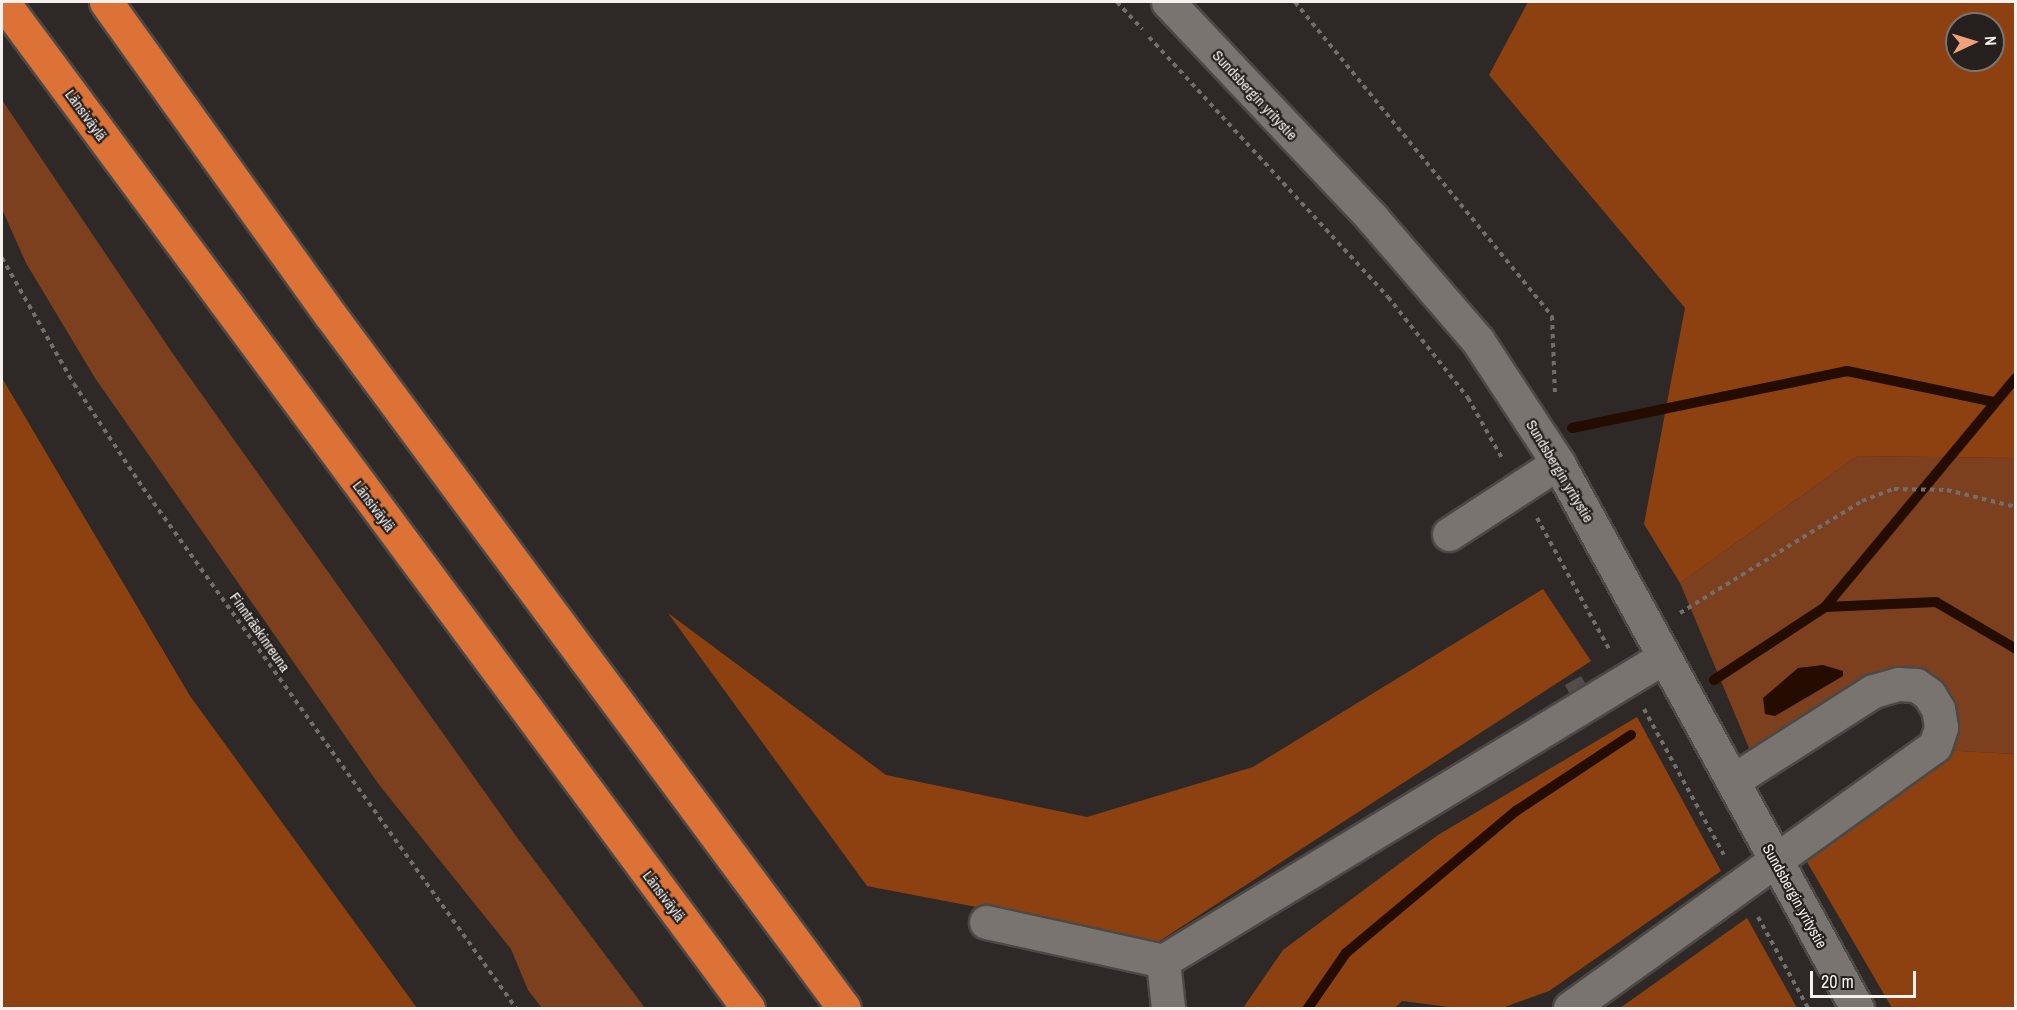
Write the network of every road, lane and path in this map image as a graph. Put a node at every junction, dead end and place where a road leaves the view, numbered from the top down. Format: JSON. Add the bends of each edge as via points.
{"nodes":[{"id":1,"x":3,"y":2,"type":"edge"},
{"id":2,"x":106,"y":2,"type":"edge"},
{"id":3,"x":1117,"y":2,"type":"edge"},
{"id":4,"x":1167,"y":2,"type":"edge"},
{"id":5,"x":1295,"y":2,"type":"edge"},
{"id":6,"x":2,"y":258,"type":"edge"},
{"id":7,"x":1555,"y":406,"type":"dead end"},
{"id":8,"x":1557,"y":463,"type":"junction"},
{"id":9,"x":1519,"y":488,"type":"junction"},
{"id":10,"x":2016,"y":507,"type":"edge"},
{"id":11,"x":1449,"y":534,"type":"dead end"},
{"id":12,"x":1657,"y":644,"type":"junction"},
{"id":13,"x":1628,"y":681,"type":"junction"},
{"id":14,"x":1732,"y":781,"type":"junction"},
{"id":15,"x":1776,"y":860,"type":"junction"},
{"id":16,"x":1741,"y":886,"type":"junction"},
{"id":17,"x":986,"y":922,"type":"dead end"},
{"id":18,"x":1163,"y":961,"type":"junction"},
{"id":19,"x":516,"y":1008,"type":"edge"},
{"id":20,"x":748,"y":1008,"type":"edge"},
{"id":21,"x":844,"y":1008,"type":"edge"},
{"id":22,"x":1168,"y":1008,"type":"edge"},
{"id":23,"x":1570,"y":1008,"type":"edge"},
{"id":24,"x":1808,"y":1008,"type":"edge"},
{"id":25,"x":1857,"y":1008,"type":"edge"}],
"edges":[{"from":1,"to":20,"type":"highway","name":"Länsiväylä"},
{"from":2,"to":21,"type":"highway","via":[[331,316]]},
{"from":3,"to":9,"type":"path","via":[[1388,297],[1468,398]]},
{"from":4,"to":8,"type":"street","name":"Sundsbergin yritystie","via":[[1372,218],[1478,341]]},
{"from":5,"to":7,"type":"path","via":[[1552,315]]},
{"from":6,"to":19,"type":"path","name":"Finnträskinreuna","via":[[74,384],[143,488]]},
{"from":8,"to":9,"type":"street"},
{"from":8,"to":12,"type":"street","name":"Sundsbergin yritystie"},
{"from":9,"to":11,"type":"street"},
{"from":9,"to":13,"type":"path"},
{"from":10,"to":12,"type":"path","via":[[1947,490],[1894,489],[1862,501]]},
{"from":12,"to":13,"type":"street"},
{"from":12,"to":14,"type":"street","name":"Sundsbergin yritystie"},
{"from":13,"to":16,"type":"path"},
{"from":13,"to":18,"type":"street"},
{"from":14,"to":15,"type":"street","name":"Sundsbergin yritystie"},
{"from":14,"to":15,"type":"street","via":[[1873,691],[1898,684],[1916,685],[1929,694],[1938,710],[1941,727],[1935,746]]},
{"from":15,"to":16,"type":"street"},
{"from":15,"to":25,"type":"street","name":"Sundsbergin yritystie"},
{"from":16,"to":23,"type":"street"},
{"from":16,"to":24,"type":"path"},
{"from":17,"to":18,"type":"street"},
{"from":18,"to":22,"type":"street"}]}
